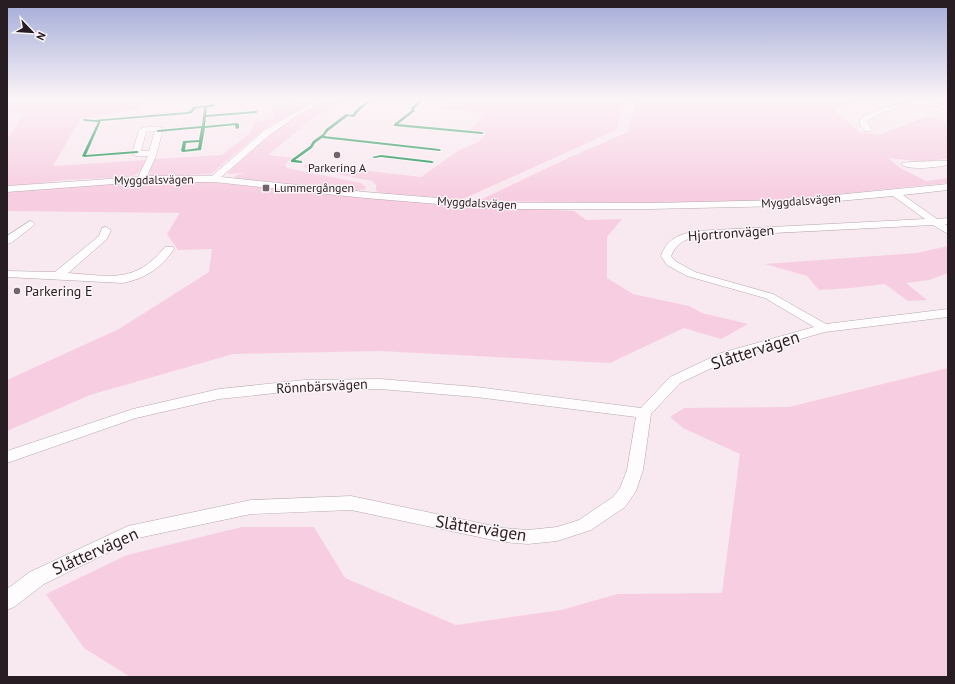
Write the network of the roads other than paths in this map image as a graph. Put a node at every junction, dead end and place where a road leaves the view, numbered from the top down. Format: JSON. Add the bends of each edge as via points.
{"nodes":[{"id":1,"x":270,"y":131,"type":"edge"},
{"id":2,"x":152,"y":153,"type":"dead end"},
{"id":3,"x":948,"y":163,"type":"edge"},
{"id":4,"x":905,"y":164,"type":"dead end"},
{"id":5,"x":141,"y":179,"type":"junction"},
{"id":6,"x":214,"y":179,"type":"junction"},
{"id":7,"x":948,"y":187,"type":"edge"},
{"id":8,"x":7,"y":189,"type":"edge"},
{"id":9,"x":895,"y":193,"type":"junction"},
{"id":10,"x":948,"y":221,"type":"edge"},
{"id":11,"x":934,"y":222,"type":"junction"},
{"id":12,"x":30,"y":224,"type":"dead end"},
{"id":13,"x":106,"y":230,"type":"dead end"},
{"id":14,"x":948,"y":231,"type":"edge"},
{"id":15,"x":7,"y":241,"type":"edge"},
{"id":16,"x":169,"y":249,"type":"dead end"},
{"id":17,"x":7,"y":274,"type":"edge"},
{"id":18,"x":59,"y":275,"type":"junction"},
{"id":19,"x":948,"y":313,"type":"edge"},
{"id":20,"x":824,"y":328,"type":"junction"},
{"id":21,"x":644,"y":413,"type":"junction"},
{"id":22,"x":7,"y":457,"type":"edge"},
{"id":23,"x":7,"y":601,"type":"edge"}],
"edges":[{"from":1,"to":6,"type":"street"},
{"from":2,"to":5,"type":"street"},
{"from":3,"to":4,"type":"street"},
{"from":5,"to":6,"type":"street","name":"Myggdalsvägen"},
{"from":5,"to":8,"type":"street","name":"Myggdalsvägen"},
{"from":6,"to":9,"type":"street","name":"Myggdalsvägen","via":[[500,206],[784,203]]},
{"from":7,"to":9,"type":"street","name":"Myggdalsvägen"},
{"from":9,"to":11,"type":"street"},
{"from":10,"to":11,"type":"street"},
{"from":11,"to":14,"type":"street"},
{"from":11,"to":20,"type":"street","name":"Hjortronvägen","via":[[695,234],[680,238],[670,245],[666,256],[671,263],[691,274],[769,296]]},
{"from":12,"to":15,"type":"street"},
{"from":13,"to":18,"type":"street","via":[[103,237]]},
{"from":16,"to":18,"type":"street","via":[[164,256],[132,278],[120,280]]},
{"from":17,"to":18,"type":"street"},
{"from":19,"to":20,"type":"street","name":"Slåttervägen"},
{"from":20,"to":21,"type":"street","name":"Slåttervägen","via":[[726,356],[700,368],[675,380]]},
{"from":21,"to":22,"type":"street","name":"Rönnbärsvägen","via":[[476,392],[387,384],[305,385],[219,394],[133,414]]},
{"from":21,"to":23,"type":"street","name":"Slåttervägen","via":[[635,470],[628,491],[619,502],[585,525],[557,534],[528,537],[503,535],[351,503],[251,507],[134,531],[37,578]]}]}
